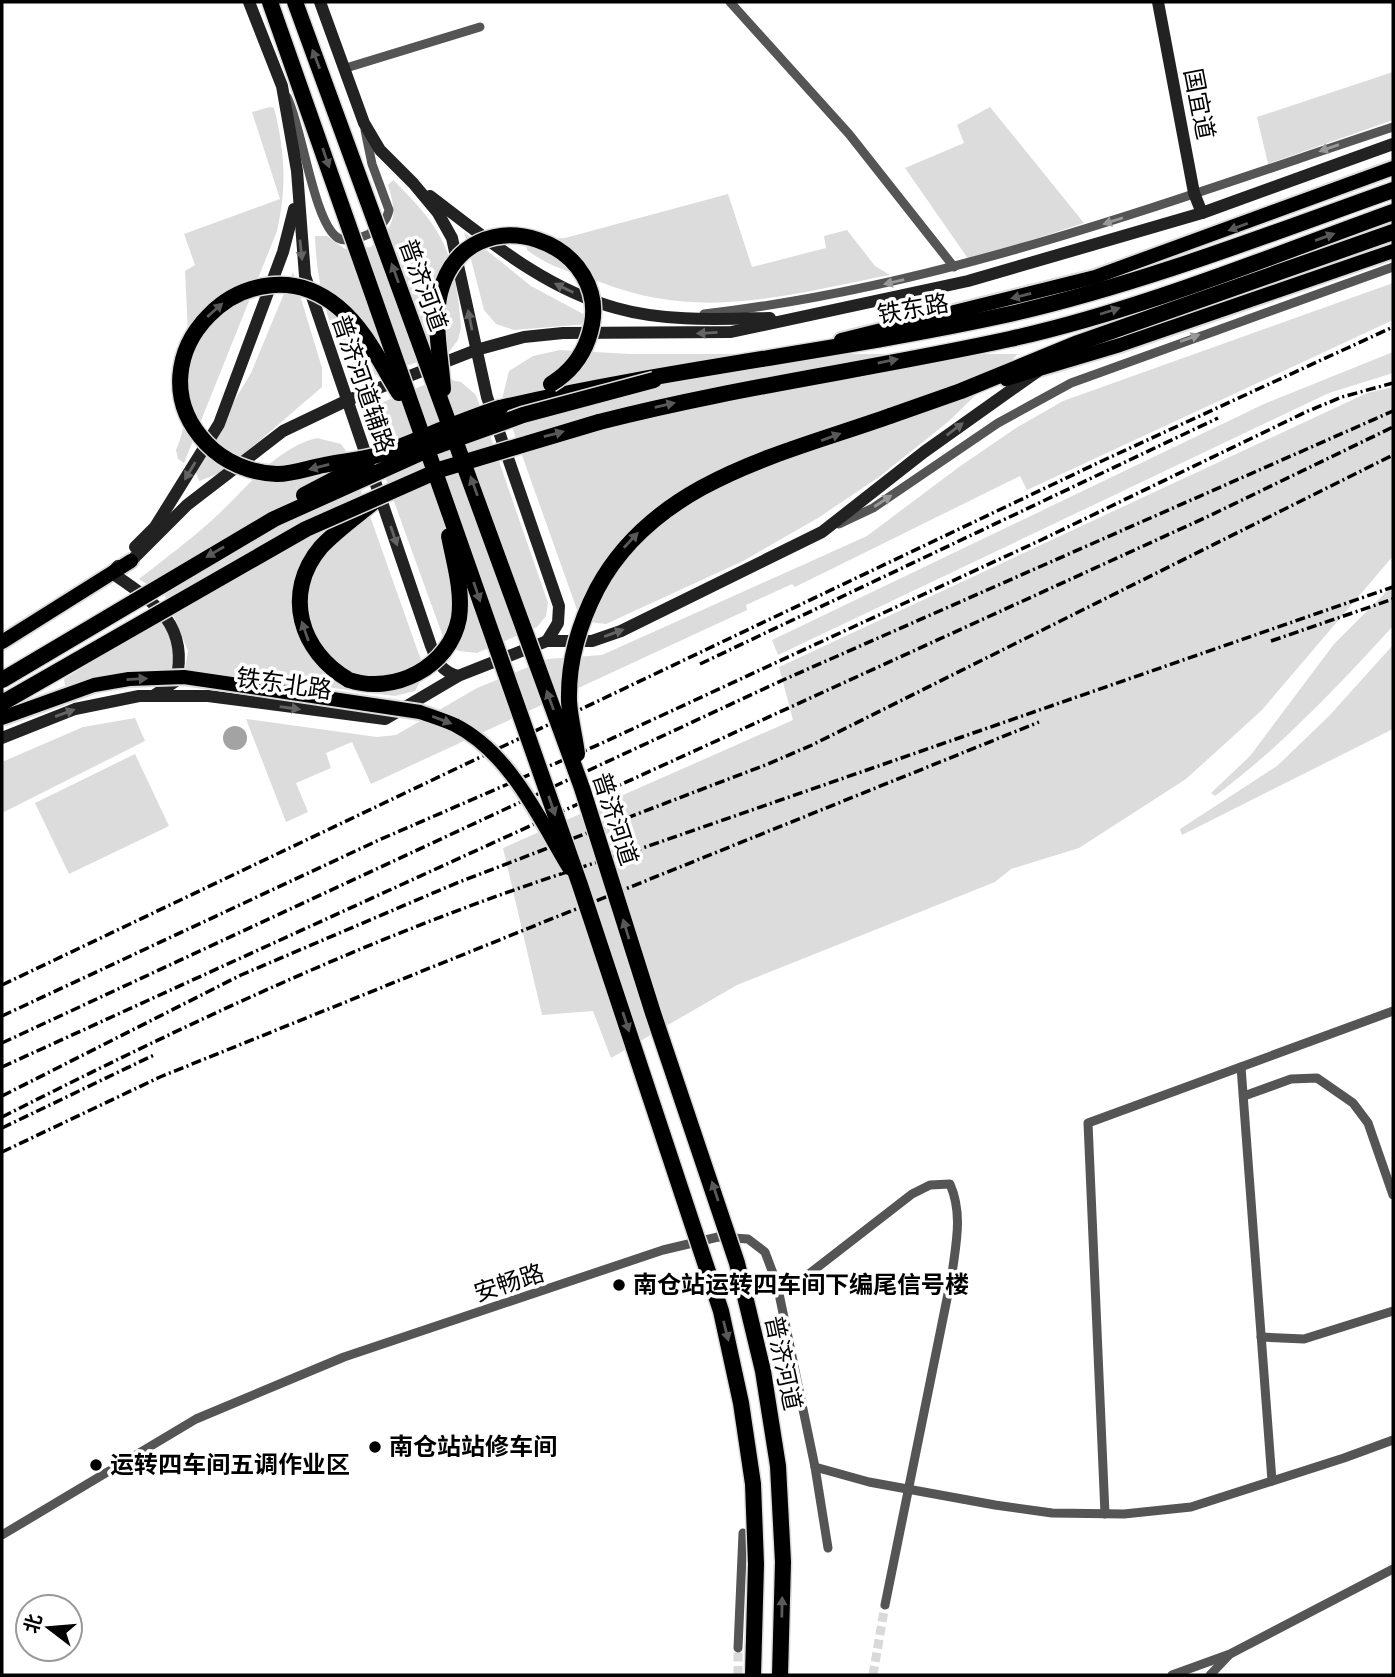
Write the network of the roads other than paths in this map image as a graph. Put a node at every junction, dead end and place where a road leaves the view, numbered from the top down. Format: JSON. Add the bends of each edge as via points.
{"nodes":[{"id":1,"x":249,"y":2,"type":"edge"},
{"id":2,"x":270,"y":2,"type":"edge"},
{"id":3,"x":295,"y":2,"type":"edge"},
{"id":4,"x":320,"y":2,"type":"edge"},
{"id":5,"x":730,"y":2,"type":"edge"},
{"id":6,"x":1158,"y":2,"type":"edge"},
{"id":7,"x":480,"y":27,"type":"dead end"},
{"id":8,"x":346,"y":68,"type":"junction"},
{"id":9,"x":282,"y":86,"type":"junction"},
{"id":10,"x":364,"y":123,"type":"junction"},
{"id":11,"x":1393,"y":127,"type":"edge"},
{"id":12,"x":1393,"y":144,"type":"edge"},
{"id":13,"x":1393,"y":168,"type":"edge"},
{"id":14,"x":413,"y":183,"type":"junction"},
{"id":15,"x":297,"y":189,"type":"junction"},
{"id":16,"x":1393,"y":190,"type":"edge"},
{"id":17,"x":1194,"y":193,"type":"junction"},
{"id":18,"x":1393,"y":212,"type":"edge"},
{"id":19,"x":1202,"y":214,"type":"junction"},
{"id":20,"x":1393,"y":232,"type":"edge"},
{"id":21,"x":1393,"y":251,"type":"edge"},
{"id":22,"x":954,"y":267,"type":"junction"},
{"id":23,"x":1393,"y":267,"type":"edge"},
{"id":24,"x":676,"y":317,"type":"junction"},
{"id":25,"x":799,"y":317,"type":"junction"},
{"id":26,"x":1078,"y":343,"type":"junction"},
{"id":27,"x":476,"y":350,"type":"junction"},
{"id":28,"x":801,"y":351,"type":"junction"},
{"id":29,"x":1041,"y":369,"type":"junction"},
{"id":30,"x":654,"y":380,"type":"junction"},
{"id":31,"x":961,"y":391,"type":"junction"},
{"id":32,"x":348,"y":400,"type":"junction"},
{"id":33,"x":500,"y":408,"type":"junction"},
{"id":34,"x":445,"y":410,"type":"junction"},
{"id":35,"x":412,"y":412,"type":"junction"},
{"id":36,"x":380,"y":454,"type":"junction"},
{"id":37,"x":377,"y":499,"type":"junction"},
{"id":38,"x":443,"y":503,"type":"junction"},
{"id":39,"x":274,"y":519,"type":"junction"},
{"id":40,"x":822,"y":532,"type":"junction"},
{"id":41,"x":131,"y":561,"type":"joint"},
{"id":42,"x":112,"y":573,"type":"junction"},
{"id":43,"x":547,"y":641,"type":"junction"},
{"id":44,"x":2,"y":642,"type":"edge"},
{"id":45,"x":458,"y":676,"type":"junction"},
{"id":46,"x":2,"y":680,"type":"edge"},
{"id":47,"x":153,"y":696,"type":"junction"},
{"id":48,"x":2,"y":703,"type":"edge"},
{"id":49,"x":2,"y":718,"type":"edge"},
{"id":50,"x":2,"y":738,"type":"edge"},
{"id":51,"x":582,"y":788,"type":"junction"},
{"id":52,"x":580,"y":885,"type":"junction"},
{"id":53,"x":1393,"y":1011,"type":"edge"},
{"id":54,"x":1241,"y":1067,"type":"junction"},
{"id":55,"x":1244,"y":1096,"type":"junction"},
{"id":56,"x":1393,"y":1195,"type":"edge"},
{"id":57,"x":777,"y":1284,"type":"junction"},
{"id":58,"x":1393,"y":1311,"type":"edge"},
{"id":59,"x":1261,"y":1337,"type":"junction"},
{"id":60,"x":1393,"y":1440,"type":"edge"},
{"id":61,"x":815,"y":1467,"type":"junction"},
{"id":62,"x":1272,"y":1481,"type":"junction"},
{"id":63,"x":906,"y":1489,"type":"junction"},
{"id":64,"x":1105,"y":1514,"type":"junction"},
{"id":65,"x":743,"y":1534,"type":"dead end"},
{"id":66,"x":2,"y":1535,"type":"edge"},
{"id":67,"x":828,"y":1548,"type":"dead end"},
{"id":68,"x":1393,"y":1569,"type":"edge"},
{"id":69,"x":886,"y":1605,"type":"tunnel mouth"},
{"id":70,"x":738,"y":1648,"type":"tunnel mouth"},
{"id":71,"x":1230,"y":1654,"type":"junction"},
{"id":72,"x":753,"y":1675,"type":"edge"},
{"id":73,"x":780,"y":1675,"type":"edge"},
{"id":74,"x":1172,"y":1675,"type":"edge"},
{"id":75,"x":1210,"y":1675,"type":"edge"}],
"edges":[{"from":1,"to":9,"type":"street","name":"普济河道辅路"},
{"from":2,"to":35,"type":"highway","name":"普济河道","one_way":true,"bridge":true},
{"from":34,"to":3,"type":"highway","name":"普济河道","one_way":true,"bridge":true},
{"from":4,"to":8,"type":"street","name":"普济河道辅路"},
{"from":5,"to":22,"type":"street","via":[[849,134]]},
{"from":6,"to":17,"type":"street","name":"国宜道"},
{"from":7,"to":8,"type":"street"},
{"from":8,"to":10,"type":"street","name":"普济河道辅路"},
{"from":9,"to":10,"type":"street","name":"普济河道辅路","via":[[324,220],[337,238],[345,241],[374,231],[389,210],[372,164]]},
{"from":9,"to":15,"type":"street","name":"普济河道辅路"},
{"from":10,"to":14,"type":"street","name":"普济河道辅路","via":[[380,150]]},
{"from":11,"to":17,"type":"street","name":"铁东路","one_way":true},
{"from":12,"to":19,"type":"street","name":"铁东路"},
{"from":13,"to":28,"type":"main road","one_way":true,"via":[[1095,277]]},
{"from":24,"to":14,"type":"street","name":"铁东路","one_way":true,"via":[[617,309],[570,291],[515,260]]},
{"from":27,"to":14,"type":"street","name":"普济河道辅路","one_way":true,"via":[[452,238]]},
{"from":15,"to":32,"type":"street","name":"普济河道辅路","one_way":true,"via":[[304,276]]},
{"from":15,"to":42,"type":"street","one_way":true,"via":[[284,252],[219,424],[155,527]]},
{"from":16,"to":28,"type":"highway","name":"铁东路","via":[[1131,282],[939,328]]},
{"from":17,"to":19,"type":"street","name":"国宜道"},
{"from":17,"to":22,"type":"street","name":"铁东路","one_way":true},
{"from":37,"to":18,"type":"highway","name":"铁东路","one_way":true,"bridge":true,"via":[[442,469],[511,446],[660,406],[1010,339],[1075,322]]},
{"from":19,"to":25,"type":"street","name":"铁东路","via":[[1027,266]]},
{"from":20,"to":26,"type":"highway"},
{"from":21,"to":29,"type":"main road"},
{"from":22,"to":24,"type":"street","name":"铁东路","one_way":true,"via":[[800,302]]},
{"from":40,"to":23,"type":"street","one_way":true,"via":[[873,508],[998,423],[1071,383]]},
{"from":24,"to":25,"type":"street","name":"铁东路"},
{"from":25,"to":27,"type":"street","name":"铁东路","one_way":true,"via":[[705,334],[563,333],[524,337]]},
{"from":26,"to":29,"type":"street"},
{"from":26,"to":31,"type":"highway"},
{"from":27,"to":32,"type":"street","name":"铁东路"},
{"from":27,"to":43,"type":"street","name":"普济河道辅路","via":[[487,397],[559,606],[558,623]]},
{"from":28,"to":30,"type":"highway","name":"铁东路"},
{"from":29,"to":31,"type":"main road"},
{"from":40,"to":29,"type":"street","one_way":true},
{"from":30,"to":33,"type":"highway","bridge":true,"via":[[586,388]]},
{"from":30,"to":39,"type":"highway","name":"铁东路","bridge":true,"via":[[536,411],[434,447]]},
{"from":51,"to":31,"type":"highway","one_way":true,"bridge":true,"via":[[569,703],[572,662],[585,615],[622,549],[661,513],[702,487]]},
{"from":32,"to":41,"type":"street","via":[[283,431],[187,505]]},
{"from":32,"to":45,"type":"street","name":"普济河道辅路","one_way":true,"via":[[431,646],[446,673]]},
{"from":33,"to":34,"type":"highway","bridge":true,"via":[[563,377],[581,355],[593,320],[587,285],[572,261],[548,243],[528,236],[479,242],[463,254],[445,279],[438,305]]},
{"from":33,"to":36,"type":"highway","bridge":true},
{"from":51,"to":34,"type":"highway","name":"普济河道","one_way":true,"bridge":true},
{"from":36,"to":35,"type":"highway","one_way":true,"bridge":true,"via":[[282,474],[252,470],[223,457],[193,426],[181,395],[183,358],[199,326],[223,302],[251,288],[283,285],[308,289],[333,303],[356,326]]},
{"from":35,"to":38,"type":"highway","name":"普济河道","bridge":true},
{"from":36,"to":39,"type":"highway","bridge":true,"via":[[310,491]]},
{"from":38,"to":37,"type":"highway","one_way":true,"bridge":true,"via":[[460,599],[454,634],[440,656],[420,672],[400,681],[369,685],[341,675],[316,653],[304,633],[300,597],[304,576],[321,548]]},
{"from":37,"to":48,"type":"highway","bridge":true,"via":[[306,529]]},
{"from":38,"to":52,"type":"highway","name":"普济河道","one_way":true,"bridge":true},
{"from":39,"to":46,"type":"highway","one_way":true,"bridge":true},
{"from":43,"to":40,"type":"street","one_way":true,"via":[[592,640],[621,631]]},
{"from":41,"to":42,"type":"main road"},
{"from":42,"to":44,"type":"main road"},
{"from":42,"to":47,"type":"street","via":[[160,607],[174,632],[181,660],[176,681]]},
{"from":43,"to":45,"type":"street","name":"铁东北路"},
{"from":47,"to":45,"type":"street","name":"铁东北路","one_way":true,"via":[[208,696],[386,719]]},
{"from":50,"to":47,"type":"street","name":"铁东北路","one_way":true,"via":[[75,709]]},
{"from":49,"to":52,"type":"main road","one_way":true,"bridge":true,"via":[[94,685],[184,677],[420,712],[456,725],[500,762]]},
{"from":73,"to":51,"type":"highway","name":"普济河道","one_way":true,"bridge":true,"via":[[783,1562],[778,1466],[761,1360],[726,1224]]},
{"from":52,"to":72,"type":"highway","name":"普济河道","one_way":true,"bridge":true,"via":[[733,1360],[755,1520]]},
{"from":53,"to":54,"type":"street"},
{"from":54,"to":55,"type":"street"},
{"from":54,"to":64,"type":"street","via":[[1088,1123]]},
{"from":55,"to":56,"type":"street","via":[[1291,1079],[1317,1078],[1353,1103],[1368,1123]]},
{"from":55,"to":59,"type":"street"},
{"from":57,"to":61,"type":"street","name":"安畅路"},
{"from":57,"to":63,"type":"street","via":[[805,1278],[912,1194],[930,1185],[950,1184],[958,1223],[952,1274]]},
{"from":57,"to":66,"type":"street","name":"安畅路","via":[[765,1252],[748,1239],[718,1237],[663,1250],[344,1357],[196,1419]]},
{"from":58,"to":59,"type":"street","via":[[1304,1339]]},
{"from":59,"to":62,"type":"street"},
{"from":60,"to":62,"type":"street"},
{"from":61,"to":63,"type":"street"},
{"from":61,"to":67,"type":"street","name":"安畅路"},
{"from":62,"to":64,"type":"street","via":[[1191,1507]]},
{"from":63,"to":64,"type":"street","via":[[1052,1513]]},
{"from":63,"to":69,"type":"street"},
{"from":65,"to":70,"type":"street"},
{"from":68,"to":71,"type":"street"},
{"from":71,"to":74,"type":"street"},
{"from":71,"to":75,"type":"street"}]}
